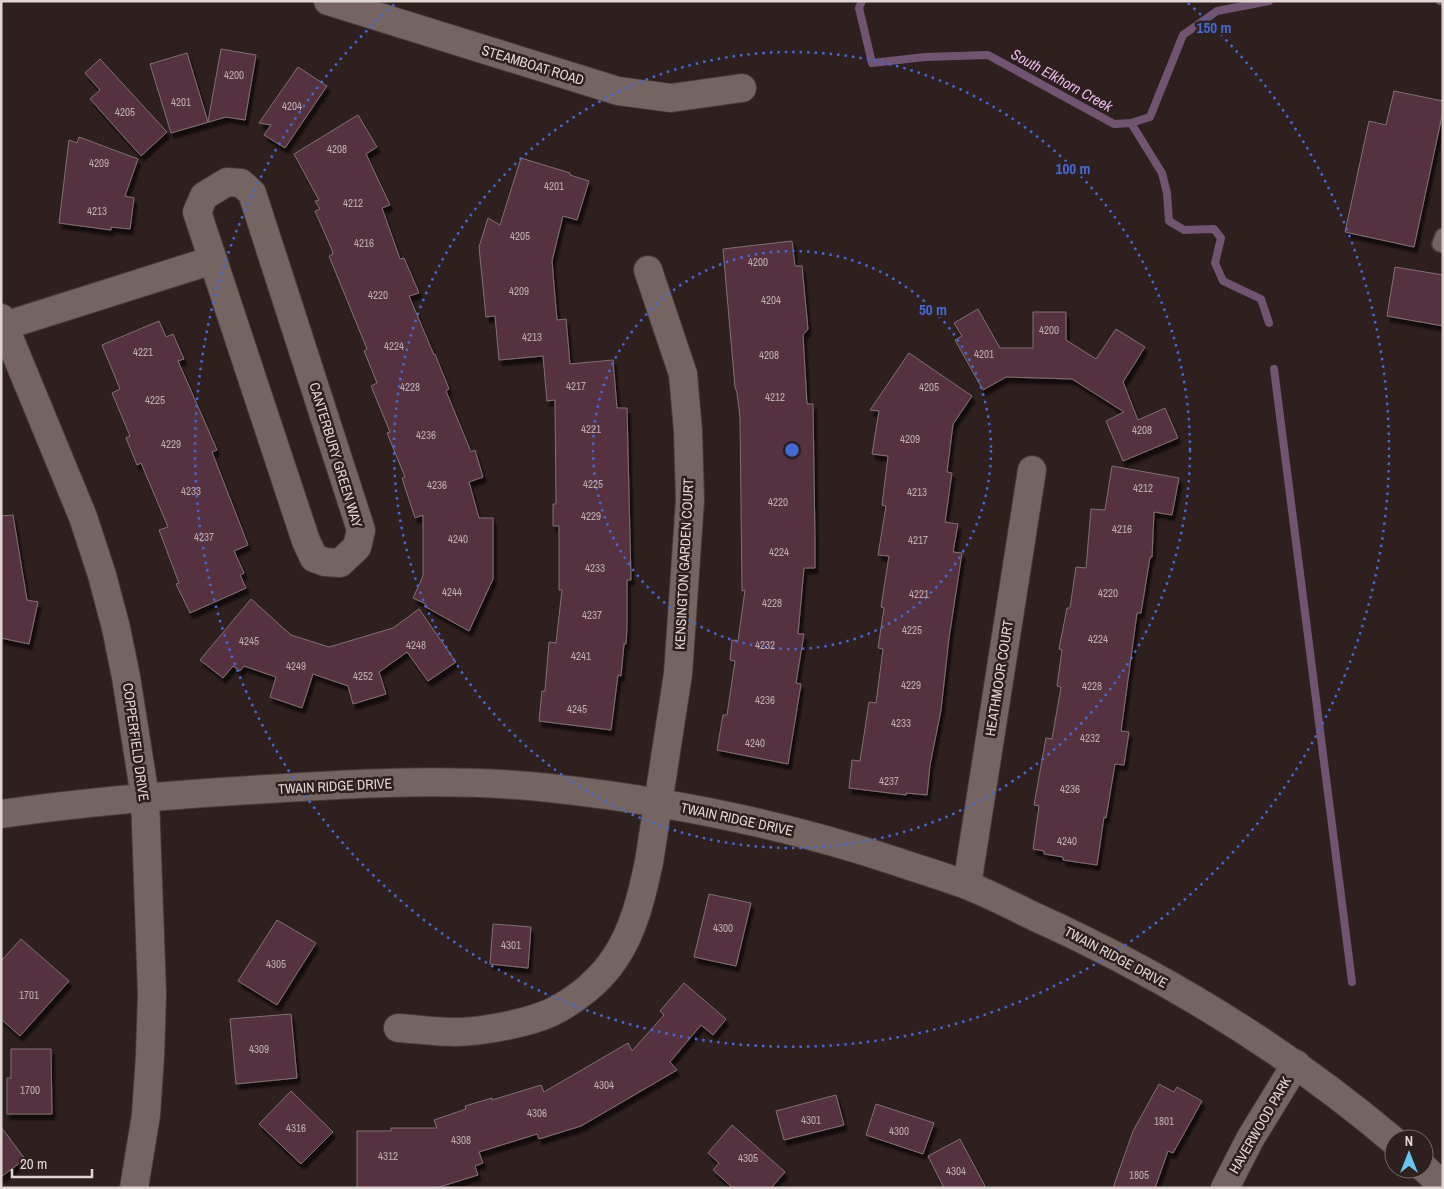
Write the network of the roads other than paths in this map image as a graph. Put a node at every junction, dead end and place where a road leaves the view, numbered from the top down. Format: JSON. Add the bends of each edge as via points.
{"nodes":[{"id":1,"x":328,"y":1,"type":"edge"},
{"id":2,"x":742,"y":88,"type":"dead end"},
{"id":3,"x":1443,"y":236,"type":"edge"},
{"id":4,"x":1443,"y":245,"type":"edge"},
{"id":5,"x":213,"y":260,"type":"junction"},
{"id":6,"x":648,"y":270,"type":"dead end"},
{"id":7,"x":2,"y":324,"type":"edge"},
{"id":8,"x":1032,"y":470,"type":"dead end"},
{"id":9,"x":145,"y":797,"type":"junction"},
{"id":10,"x":657,"y":802,"type":"junction"},
{"id":11,"x":1,"y":814,"type":"edge"},
{"id":12,"x":967,"y":885,"type":"junction"},
{"id":13,"x":398,"y":1028,"type":"dead end"},
{"id":14,"x":1296,"y":1064,"type":"junction"},
{"id":15,"x":1384,"y":1133,"type":"edge"},
{"id":16,"x":134,"y":1188,"type":"edge"},
{"id":17,"x":1225,"y":1188,"type":"edge"}],
"edges":[{"from":1,"to":2,"type":"street","name":"STEAMBOAT ROAD","via":[[618,91],[671,98]]},
{"from":3,"to":4,"type":"lane","via":[[1440,244]]},
{"from":5,"to":5,"type":"street","name":"CANTERBURY GREEN WAY","via":[[306,541],[314,558],[340,563],[357,547],[361,530],[252,193],[241,183],[227,182],[215,188],[204,196],[197,212]]},
{"from":5,"to":7,"type":"street"},
{"from":6,"to":10,"type":"street","name":"KENSINGTON GARDEN COURT","via":[[682,374],[690,500],[678,674]]},
{"from":7,"to":9,"type":"street","name":"COPPERFIELD DRIVE","via":[[83,517],[102,575],[126,677]]},
{"from":8,"to":12,"type":"street","name":"HEATHMOOR COURT"},
{"from":9,"to":10,"type":"street","name":"TWAIN RIDGE DRIVE","via":[[335,784],[471,783],[548,788]]},
{"from":9,"to":11,"type":"street","name":"TWAIN RIDGE DRIVE"},
{"from":9,"to":16,"type":"street","name":"COPPERFIELD DRIVE","via":[[152,994],[146,1115]]},
{"from":10,"to":12,"type":"street","name":"TWAIN RIDGE DRIVE","via":[[808,834]]},
{"from":10,"to":13,"type":"street","name":"KENSINGTON GARDEN COURT","via":[[649,862],[632,926],[615,958],[590,988],[551,1012],[495,1027],[456,1032]]},
{"from":12,"to":14,"type":"street","name":"TWAIN RIDGE DRIVE","via":[[1146,971]]},
{"from":14,"to":15,"type":"street","name":"TWAIN RIDGE DRIVE"},
{"from":14,"to":17,"type":"street","name":"HAVERWOOD PARK","via":[[1250,1139]]}]}
